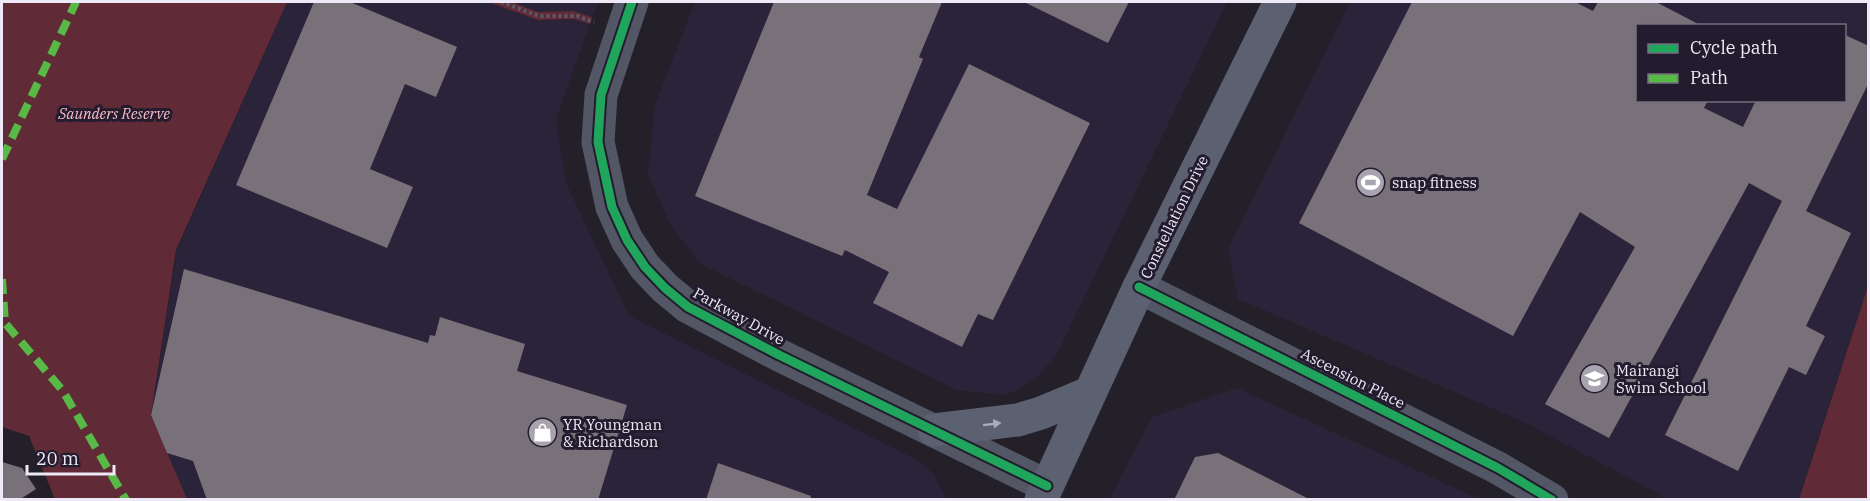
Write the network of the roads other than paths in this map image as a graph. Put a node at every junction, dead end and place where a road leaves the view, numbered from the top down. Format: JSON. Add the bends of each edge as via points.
{"nodes":[{"id":1,"x":632,"y":2,"type":"edge"},
{"id":2,"x":1280,"y":2,"type":"edge"},
{"id":3,"x":1139,"y":287,"type":"junction"},
{"id":4,"x":1089,"y":393,"type":"junction"},
{"id":5,"x":934,"y":430,"type":"junction"},
{"id":6,"x":1044,"y":493,"type":"edge"},
{"id":7,"x":1552,"y":500,"type":"edge"}],
"edges":[{"from":1,"to":5,"type":"street","name":"Parkway Drive","via":[[601,95],[598,142],[612,207],[645,267],[688,307]]},
{"from":2,"to":3,"type":"main road","name":"Constellation Drive"},
{"from":3,"to":4,"type":"main road","name":"Constellation Drive"},
{"from":3,"to":7,"type":"street","name":"Ascension Place","via":[[1498,468]]},
{"from":5,"to":4,"type":"main road","one_way":true,"via":[[1018,420]]},
{"from":4,"to":6,"type":"main road","name":"Constellation Drive"},
{"from":5,"to":6,"type":"street","name":"Parkway Drive"}]}
